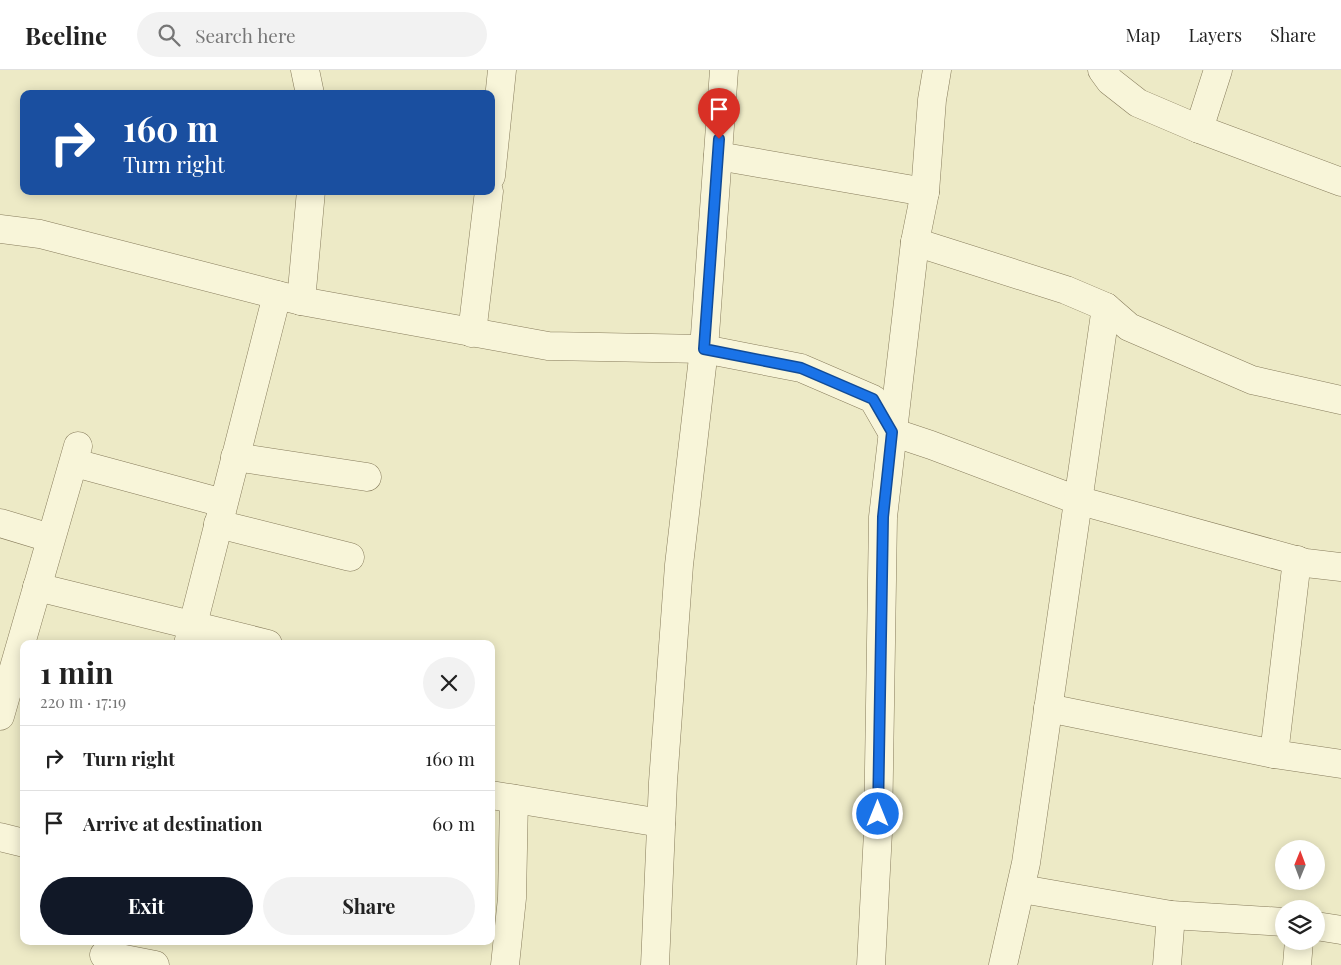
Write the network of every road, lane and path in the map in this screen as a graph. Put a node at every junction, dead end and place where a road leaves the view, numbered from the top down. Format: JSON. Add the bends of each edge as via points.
{"nodes":[{"id":1,"x":305,"y":70,"type":"edge"},
{"id":2,"x":502,"y":70,"type":"edge"},
{"id":3,"x":724,"y":70,"type":"edge"},
{"id":4,"x":937,"y":70,"type":"edge"},
{"id":5,"x":1102,"y":70,"type":"edge"},
{"id":6,"x":1218,"y":70,"type":"edge"},
{"id":7,"x":309,"y":90,"type":"edge"},
{"id":8,"x":1198,"y":129,"type":"junction"},
{"id":9,"x":495,"y":137,"type":"edge"},
{"id":10,"x":718,"y":156,"type":"junction"},
{"id":11,"x":1341,"y":182,"type":"edge"},
{"id":12,"x":925,"y":192,"type":"junction"},
{"id":13,"x":311,"y":195,"type":"edge"},
{"id":14,"x":489,"y":195,"type":"edge"},
{"id":15,"x":0,"y":229,"type":"edge"},
{"id":16,"x":915,"y":242,"type":"junction"},
{"id":17,"x":289,"y":298,"type":"junction"},
{"id":18,"x":1106,"y":307,"type":"junction"},
{"id":19,"x":472,"y":332,"type":"junction"},
{"id":20,"x":704,"y":349,"type":"junction"},
{"id":21,"x":1341,"y":400,"type":"edge"},
{"id":22,"x":892,"y":432,"type":"junction"},
{"id":23,"x":235,"y":457,"type":"junction"},
{"id":24,"x":367,"y":478,"type":"dead end"},
{"id":25,"x":1078,"y":500,"type":"junction"},
{"id":26,"x":220,"y":513,"type":"junction"},
{"id":27,"x":0,"y":523,"type":"edge"},
{"id":28,"x":50,"y":538,"type":"junction"},
{"id":29,"x":350,"y":557,"type":"dead end"},
{"id":30,"x":1298,"y":560,"type":"junction"},
{"id":31,"x":1341,"y":568,"type":"edge"},
{"id":32,"x":37,"y":587,"type":"junction"},
{"id":33,"x":190,"y":635,"type":"edge"},
{"id":34,"x":25,"y":640,"type":"edge"},
{"id":35,"x":233,"y":640,"type":"edge"},
{"id":36,"x":20,"y":663,"type":"edge"},
{"id":37,"x":1048,"y":708,"type":"junction"},
{"id":38,"x":9,"y":712,"type":"edge"},
{"id":39,"x":1274,"y":754,"type":"junction"},
{"id":40,"x":1341,"y":764,"type":"edge"},
{"id":41,"x":502,"y":797,"type":"edge"},
{"id":42,"x":661,"y":823,"type":"junction"},
{"id":43,"x":0,"y":837,"type":"edge"},
{"id":44,"x":20,"y":842,"type":"edge"},
{"id":45,"x":1022,"y":889,"type":"junction"},
{"id":46,"x":501,"y":905,"type":"edge"},
{"id":47,"x":1170,"y":915,"type":"junction"},
{"id":48,"x":1275,"y":921,"type":"edge"},
{"id":49,"x":1325,"y":927,"type":"edge"},
{"id":50,"x":1341,"y":930,"type":"edge"},
{"id":51,"x":1298,"y":950,"type":"edge"},
{"id":52,"x":104,"y":954,"type":"edge"},
{"id":53,"x":155,"y":965,"type":"edge"},
{"id":54,"x":505,"y":965,"type":"edge"},
{"id":55,"x":654,"y":965,"type":"edge"},
{"id":56,"x":871,"y":965,"type":"edge"},
{"id":57,"x":1003,"y":965,"type":"edge"},
{"id":58,"x":1167,"y":965,"type":"edge"},
{"id":59,"x":1297,"y":965,"type":"edge"}],
"edges":[{"from":1,"to":7,"type":"street"},
{"from":2,"to":9,"type":"street"},
{"from":3,"to":10,"type":"street"},
{"from":4,"to":12,"type":"street"},
{"from":5,"to":8,"type":"street","via":[[1110,81],[1138,103]]},
{"from":6,"to":8,"type":"street"},
{"from":8,"to":11,"type":"street"},
{"from":10,"to":12,"type":"street"},
{"from":10,"to":20,"type":"street"},
{"from":12,"to":16,"type":"street"},
{"from":13,"to":17,"type":"street"},
{"from":14,"to":19,"type":"street"},
{"from":15,"to":17,"type":"street","via":[[40,234]]},
{"from":16,"to":18,"type":"street","via":[[1066,290]]},
{"from":16,"to":22,"type":"street"},
{"from":17,"to":19,"type":"street"},
{"from":17,"to":23,"type":"street"},
{"from":18,"to":21,"type":"street","via":[[1129,327],[1252,380]]},
{"from":18,"to":25,"type":"street"},
{"from":19,"to":20,"type":"street","via":[[548,346]]},
{"from":20,"to":22,"type":"street","via":[[801,368],[873,399]]},
{"from":20,"to":42,"type":"street","via":[[679,565]]},
{"from":22,"to":25,"type":"street"},
{"from":22,"to":56,"type":"street","via":[[883,517],[878,832]]},
{"from":23,"to":24,"type":"street"},
{"from":23,"to":26,"type":"street"},
{"from":25,"to":30,"type":"street"},
{"from":25,"to":37,"type":"street"},
{"from":26,"to":28,"type":"street","via":[[77,454]]},
{"from":26,"to":29,"type":"street"},
{"from":26,"to":33,"type":"street"},
{"from":27,"to":28,"type":"street"},
{"from":28,"to":32,"type":"street"},
{"from":30,"to":31,"type":"street"},
{"from":30,"to":39,"type":"street"},
{"from":32,"to":33,"type":"street"},
{"from":32,"to":34,"type":"street"},
{"from":33,"to":35,"type":"street"},
{"from":36,"to":38,"type":"street"},
{"from":37,"to":39,"type":"street"},
{"from":37,"to":45,"type":"street"},
{"from":39,"to":40,"type":"street"},
{"from":41,"to":42,"type":"street"},
{"from":41,"to":46,"type":"street"},
{"from":42,"to":55,"type":"street"},
{"from":43,"to":44,"type":"street"},
{"from":45,"to":47,"type":"street"},
{"from":45,"to":57,"type":"street"},
{"from":46,"to":54,"type":"street"},
{"from":47,"to":48,"type":"street"},
{"from":47,"to":58,"type":"street"},
{"from":49,"to":50,"type":"street"},
{"from":51,"to":59,"type":"street"},
{"from":52,"to":53,"type":"street"}]}
